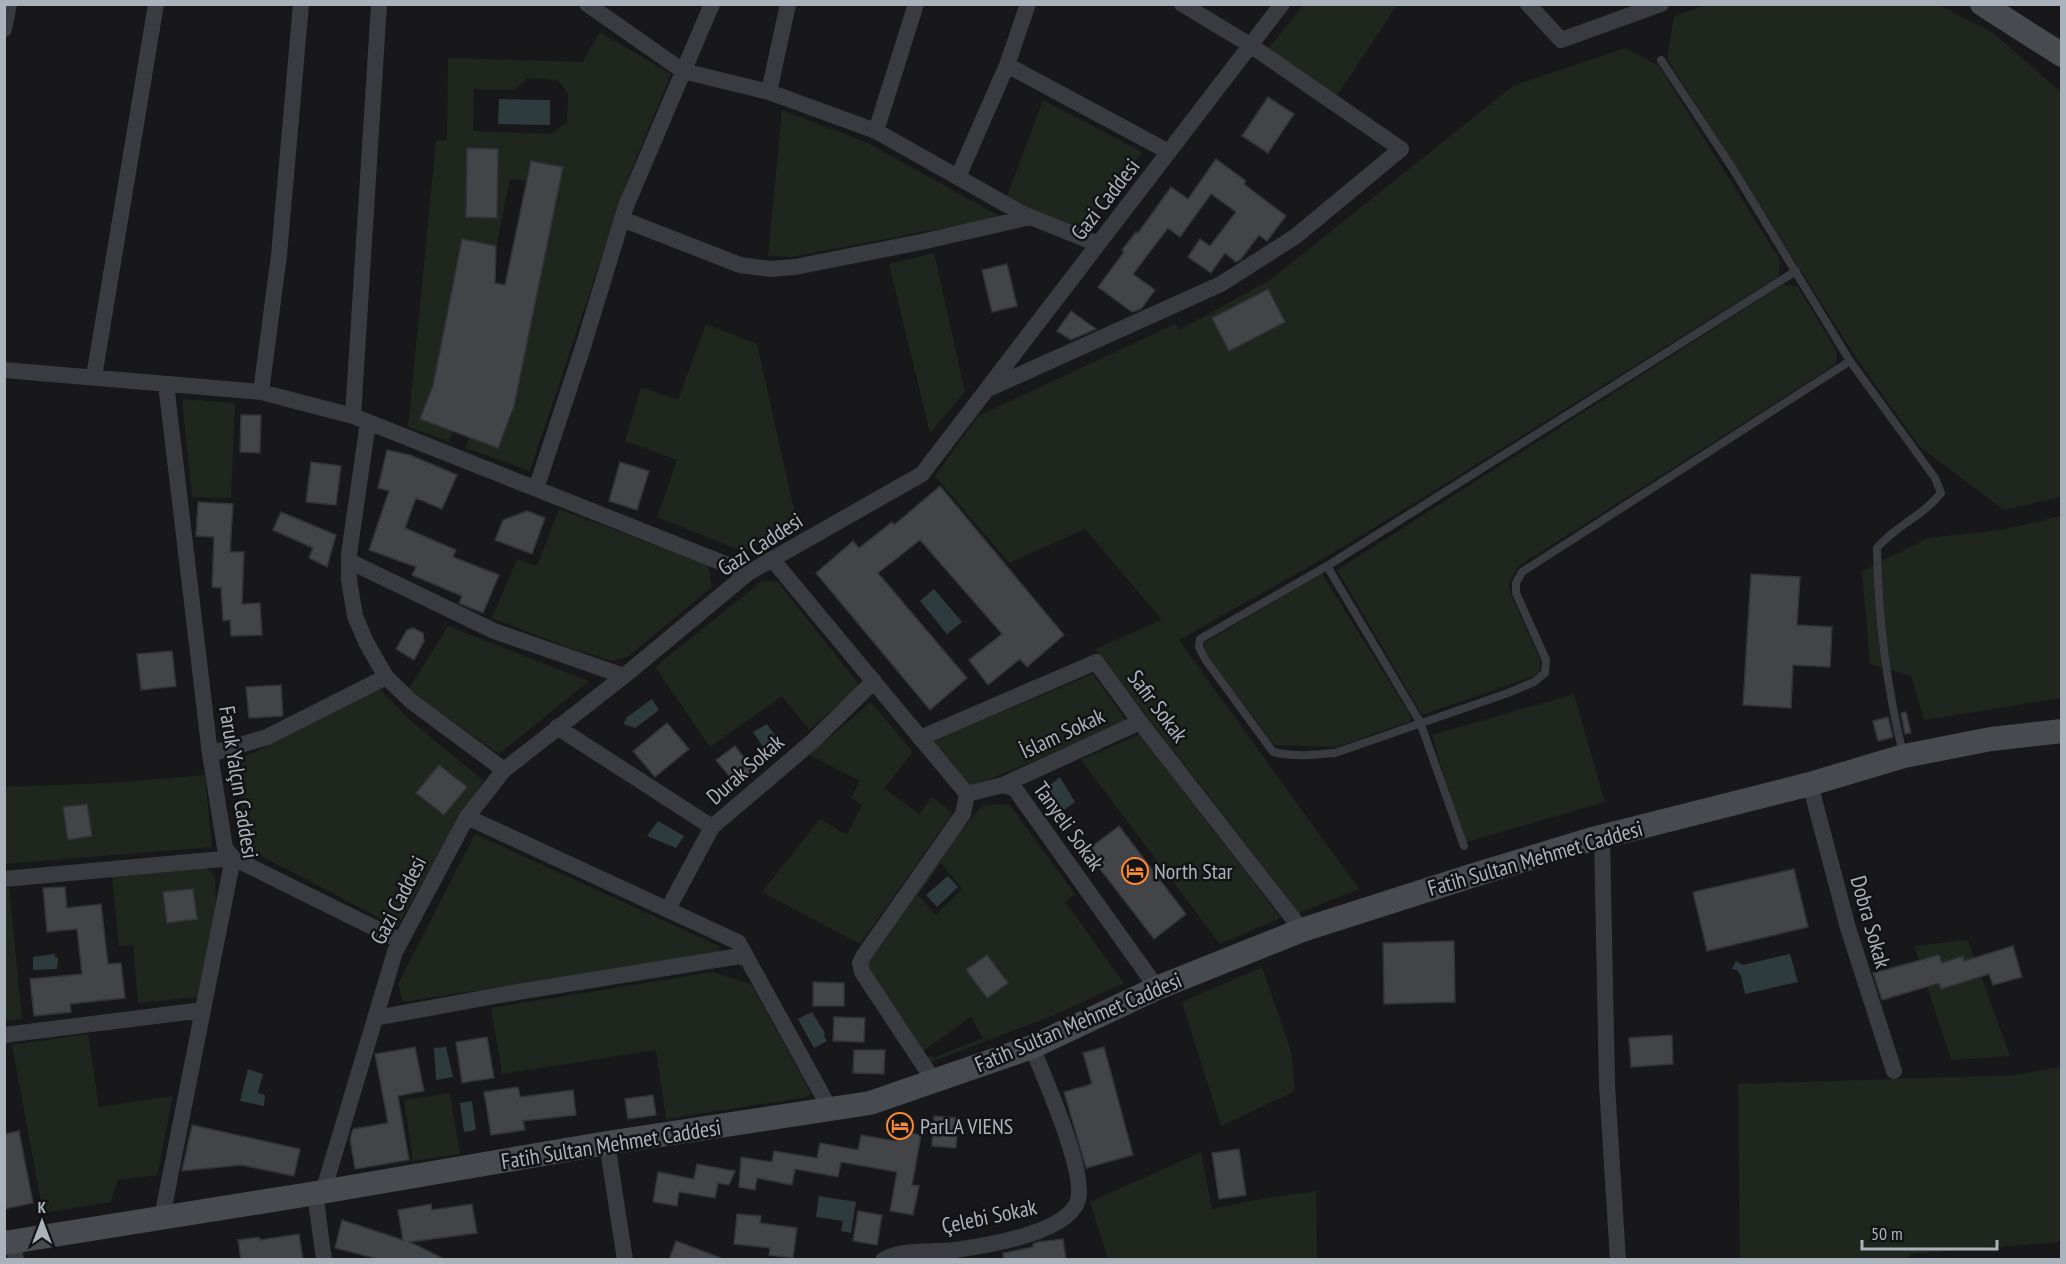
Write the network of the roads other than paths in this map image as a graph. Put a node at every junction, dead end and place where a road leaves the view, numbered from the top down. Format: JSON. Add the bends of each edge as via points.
{"nodes":[{"id":1,"x":9,"y":4,"type":"edge"},
{"id":2,"x":156,"y":4,"type":"edge"},
{"id":3,"x":301,"y":4,"type":"edge"},
{"id":4,"x":379,"y":4,"type":"edge"},
{"id":5,"x":587,"y":4,"type":"edge"},
{"id":6,"x":712,"y":4,"type":"edge"},
{"id":7,"x":788,"y":4,"type":"edge"},
{"id":8,"x":916,"y":4,"type":"edge"},
{"id":9,"x":1028,"y":4,"type":"edge"},
{"id":10,"x":1182,"y":4,"type":"edge"},
{"id":11,"x":1282,"y":4,"type":"edge"},
{"id":12,"x":1528,"y":4,"type":"edge"},
{"id":13,"x":1661,"y":4,"type":"edge"},
{"id":14,"x":1982,"y":4,"type":"edge"},
{"id":15,"x":4,"y":29,"type":"edge"},
{"id":16,"x":1251,"y":45,"type":"junction"},
{"id":17,"x":2061,"y":56,"type":"edge"},
{"id":18,"x":1661,"y":60,"type":"dead end"},
{"id":19,"x":1007,"y":65,"type":"junction"},
{"id":20,"x":683,"y":71,"type":"junction"},
{"id":21,"x":769,"y":92,"type":"junction"},
{"id":22,"x":876,"y":130,"type":"junction"},
{"id":23,"x":1169,"y":152,"type":"junction"},
{"id":24,"x":958,"y":177,"type":"junction"},
{"id":25,"x":1030,"y":217,"type":"junction"},
{"id":26,"x":622,"y":219,"type":"junction"},
{"id":27,"x":1098,"y":244,"type":"junction"},
{"id":28,"x":1796,"y":271,"type":"junction"},
{"id":29,"x":1850,"y":361,"type":"junction"},
{"id":30,"x":4,"y":370,"type":"edge"},
{"id":31,"x":94,"y":377,"type":"junction"},
{"id":32,"x":166,"y":384,"type":"junction"},
{"id":33,"x":986,"y":390,"type":"junction"},
{"id":34,"x":261,"y":392,"type":"junction"},
{"id":35,"x":361,"y":419,"type":"junction"},
{"id":36,"x":536,"y":489,"type":"junction"},
{"id":37,"x":772,"y":559,"type":"junction"},
{"id":38,"x":349,"y":561,"type":"junction"},
{"id":39,"x":1327,"y":566,"type":"junction"},
{"id":40,"x":748,"y":573,"type":"junction"},
{"id":41,"x":624,"y":676,"type":"junction"},
{"id":42,"x":386,"y":677,"type":"junction"},
{"id":43,"x":874,"y":681,"type":"junction"},
{"id":44,"x":1140,"y":722,"type":"junction"},
{"id":45,"x":1420,"y":722,"type":"junction"},
{"id":46,"x":557,"y":727,"type":"junction"},
{"id":47,"x":2061,"y":730,"type":"edge"},
{"id":48,"x":920,"y":738,"type":"junction"},
{"id":49,"x":210,"y":754,"type":"junction"},
{"id":50,"x":1904,"y":756,"type":"junction"},
{"id":51,"x":504,"y":770,"type":"junction"},
{"id":52,"x":1810,"y":784,"type":"junction"},
{"id":53,"x":1003,"y":785,"type":"junction"},
{"id":54,"x":967,"y":794,"type":"junction"},
{"id":55,"x":467,"y":817,"type":"junction"},
{"id":56,"x":712,"y":827,"type":"junction"},
{"id":57,"x":1602,"y":837,"type":"junction"},
{"id":58,"x":1464,"y":846,"type":"dead end"},
{"id":59,"x":233,"y":858,"type":"junction"},
{"id":60,"x":4,"y":879,"type":"edge"},
{"id":61,"x":668,"y":909,"type":"junction"},
{"id":62,"x":1302,"y":930,"type":"junction"},
{"id":63,"x":401,"y":941,"type":"junction"},
{"id":64,"x":748,"y":960,"type":"junction"},
{"id":65,"x":1157,"y":988,"type":"junction"},
{"id":66,"x":203,"y":1010,"type":"junction"},
{"id":67,"x":375,"y":1018,"type":"junction"},
{"id":68,"x":4,"y":1035,"type":"edge"},
{"id":69,"x":1032,"y":1047,"type":"junction"},
{"id":70,"x":1894,"y":1071,"type":"dead end"},
{"id":71,"x":934,"y":1081,"type":"junction"},
{"id":72,"x":830,"y":1109,"type":"junction"},
{"id":73,"x":607,"y":1143,"type":"junction"},
{"id":74,"x":319,"y":1192,"type":"junction"},
{"id":75,"x":162,"y":1217,"type":"junction"},
{"id":76,"x":11,"y":1248,"type":"edge"},
{"id":77,"x":324,"y":1260,"type":"edge"},
{"id":78,"x":625,"y":1260,"type":"edge"},
{"id":79,"x":883,"y":1260,"type":"edge"},
{"id":80,"x":1618,"y":1260,"type":"edge"}],
"edges":[{"from":1,"to":15,"type":"street"},
{"from":2,"to":31,"type":"street"},
{"from":3,"to":34,"type":"street","via":[[279,255]]},
{"from":4,"to":35,"type":"street"},
{"from":5,"to":20,"type":"street"},
{"from":6,"to":20,"type":"street"},
{"from":7,"to":21,"type":"street"},
{"from":8,"to":22,"type":"street"},
{"from":9,"to":19,"type":"street"},
{"from":10,"to":16,"type":"street"},
{"from":11,"to":16,"type":"street","name":"Gazi Caddesi"},
{"from":12,"to":13,"type":"street","via":[[1561,40]]},
{"from":14,"to":17,"type":"street"},
{"from":16,"to":23,"type":"street","name":"Gazi Caddesi"},
{"from":16,"to":33,"type":"street","via":[[1401,149],[1296,236],[1221,284]]},
{"from":18,"to":28,"type":"lane"},
{"from":19,"to":23,"type":"street"},
{"from":19,"to":24,"type":"street"},
{"from":20,"to":21,"type":"street"},
{"from":20,"to":26,"type":"street"},
{"from":21,"to":22,"type":"street"},
{"from":22,"to":24,"type":"street"},
{"from":23,"to":27,"type":"street","name":"Gazi Caddesi"},
{"from":24,"to":25,"type":"street"},
{"from":25,"to":26,"type":"street","via":[[921,242],[770,269],[740,265]]},
{"from":25,"to":27,"type":"street"},
{"from":26,"to":36,"type":"street"},
{"from":27,"to":33,"type":"street","name":"Gazi Caddesi"},
{"from":28,"to":29,"type":"lane"},
{"from":28,"to":39,"type":"lane"},
{"from":29,"to":45,"type":"lane","via":[[1522,572],[1516,593],[1546,660],[1545,673],[1508,693]]},
{"from":29,"to":50,"type":"lane","via":[[1935,478],[1941,493],[1931,506],[1887,536],[1877,548],[1878,594]]},
{"from":30,"to":31,"type":"street"},
{"from":31,"to":32,"type":"street"},
{"from":32,"to":34,"type":"street"},
{"from":32,"to":49,"type":"street","name":"Faruk Yalçın Caddesi"},
{"from":33,"to":37,"type":"street","name":"Gazi Caddesi","via":[[922,474]]},
{"from":34,"to":35,"type":"street"},
{"from":35,"to":36,"type":"street"},
{"from":35,"to":38,"type":"street"},
{"from":36,"to":40,"type":"street"},
{"from":37,"to":40,"type":"street","name":"Gazi Caddesi"},
{"from":37,"to":43,"type":"street"},
{"from":38,"to":41,"type":"street","via":[[494,631]]},
{"from":38,"to":42,"type":"street","via":[[355,616]]},
{"from":39,"to":45,"type":"lane"},
{"from":39,"to":45,"type":"lane","via":[[1200,639],[1204,659],[1273,752],[1305,756],[1335,753]]},
{"from":40,"to":41,"type":"street","name":"Gazi Caddesi"},
{"from":41,"to":46,"type":"street","name":"Gazi Caddesi"},
{"from":42,"to":49,"type":"street","via":[[267,737]]},
{"from":42,"to":51,"type":"street"},
{"from":43,"to":48,"type":"street"},
{"from":43,"to":56,"type":"street","name":"Durak Sokak","via":[[813,741]]},
{"from":44,"to":48,"type":"street","name":"Safir Sokak","via":[[1096,662]]},
{"from":44,"to":53,"type":"street","name":"İslam Sokak"},
{"from":44,"to":62,"type":"street","name":"Safir Sokak"},
{"from":45,"to":58,"type":"lane"},
{"from":46,"to":51,"type":"street","name":"Gazi Caddesi"},
{"from":46,"to":56,"type":"street"},
{"from":47,"to":50,"type":"street","name":"Fatih Sultan Mehmet Caddesi"},
{"from":48,"to":54,"type":"street"},
{"from":49,"to":59,"type":"street","name":"Faruk Yalçın Caddesi","via":[[225,848]]},
{"from":50,"to":52,"type":"street","name":"Fatih Sultan Mehmet Caddesi"},
{"from":51,"to":55,"type":"street","name":"Gazi Caddesi"},
{"from":52,"to":57,"type":"street","name":"Fatih Sultan Mehmet Caddesi"},
{"from":52,"to":70,"type":"street","name":"Dobra Sokak","via":[[1848,928]]},
{"from":53,"to":54,"type":"street","name":"Tanyeli Sokak"},
{"from":53,"to":65,"type":"street","name":"Tanyeli Sokak","via":[[1015,789]]},
{"from":54,"to":71,"type":"street","via":[[963,814],[860,963],[862,972]]},
{"from":55,"to":61,"type":"street"},
{"from":55,"to":63,"type":"street","name":"Gazi Caddesi"},
{"from":56,"to":61,"type":"street","name":"Durak Sokak"},
{"from":57,"to":62,"type":"street","name":"Fatih Sultan Mehmet Caddesi"},
{"from":57,"to":80,"type":"street","via":[[1607,1085]]},
{"from":59,"to":60,"type":"street"},
{"from":59,"to":63,"type":"street"},
{"from":59,"to":66,"type":"street","name":"Faruk Yalçın Caddesi"},
{"from":61,"to":64,"type":"street","via":[[738,942]]},
{"from":62,"to":65,"type":"street","name":"Fatih Sultan Mehmet Caddesi"},
{"from":63,"to":67,"type":"street","name":"Gazi Caddesi"},
{"from":64,"to":67,"type":"street","via":[[740,956]]},
{"from":64,"to":72,"type":"street"},
{"from":65,"to":69,"type":"street","name":"Fatih Sultan Mehmet Caddesi"},
{"from":66,"to":68,"type":"street"},
{"from":66,"to":75,"type":"street","name":"Faruk Yalçın Caddesi"},
{"from":67,"to":74,"type":"street","name":"Gazi Caddesi"},
{"from":69,"to":71,"type":"street","name":"Fatih Sultan Mehmet Caddesi"},
{"from":69,"to":79,"type":"street","name":"Çelebi Sokak","via":[[1068,1140],[1079,1183],[1074,1207],[1056,1224],[1027,1234],[984,1245],[910,1252]]},
{"from":71,"to":72,"type":"street","name":"Fatih Sultan Mehmet Caddesi","via":[[870,1103]]},
{"from":72,"to":73,"type":"street","name":"Fatih Sultan Mehmet Caddesi"},
{"from":73,"to":74,"type":"street","name":"Fatih Sultan Mehmet Caddesi"},
{"from":73,"to":78,"type":"street"},
{"from":74,"to":75,"type":"street","name":"Fatih Sultan Mehmet Caddesi"},
{"from":74,"to":77,"type":"street"},
{"from":75,"to":76,"type":"street","name":"Fatih Sultan Mehmet Caddesi"}]}
